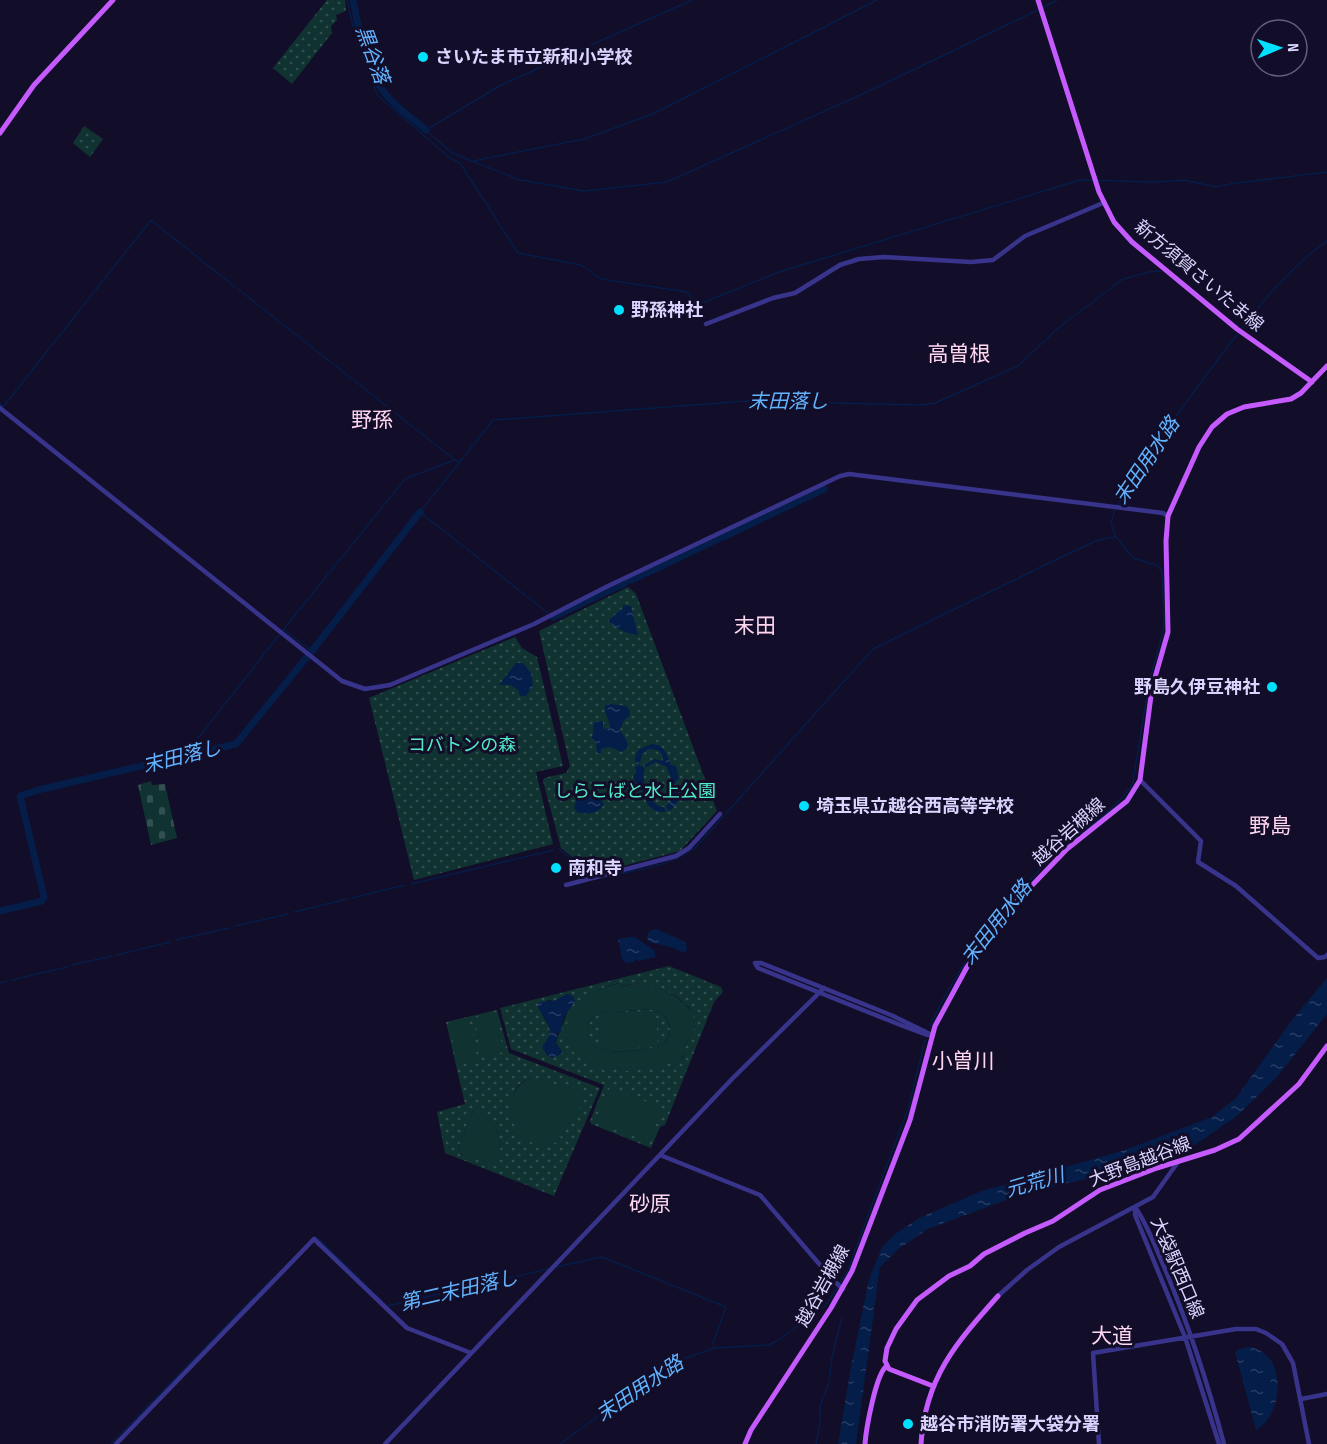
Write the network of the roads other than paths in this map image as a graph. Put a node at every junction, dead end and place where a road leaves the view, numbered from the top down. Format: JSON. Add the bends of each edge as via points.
{"nodes":[{"id":1,"x":113,"y":0,"type":"edge"},
{"id":2,"x":1038,"y":0,"type":"edge"},
{"id":3,"x":0,"y":134,"type":"edge"},
{"id":4,"x":1103,"y":203,"type":"junction"},
{"id":5,"x":706,"y":324,"type":"dead end"},
{"id":6,"x":1327,"y":366,"type":"edge"},
{"id":7,"x":1312,"y":382,"type":"junction"},
{"id":8,"x":0,"y":408,"type":"edge"},
{"id":9,"x":1168,"y":516,"type":"junction"},
{"id":10,"x":1140,"y":780,"type":"junction"},
{"id":11,"x":720,"y":814,"type":"dead end"},
{"id":12,"x":566,"y":885,"type":"dead end"},
{"id":13,"x":1327,"y":955,"type":"edge"},
{"id":14,"x":822,"y":990,"type":"junction"},
{"id":15,"x":932,"y":1035,"type":"junction"},
{"id":16,"x":1327,"y":1046,"type":"edge"},
{"id":17,"x":660,"y":1155,"type":"junction"},
{"id":18,"x":1181,"y":1160,"type":"junction"},
{"id":19,"x":1135,"y":1207,"type":"junction"},
{"id":20,"x":840,"y":1287,"type":"junction"},
{"id":21,"x":998,"y":1296,"type":"joint"},
{"id":22,"x":1188,"y":1336,"type":"junction"},
{"id":23,"x":471,"y":1353,"type":"junction"},
{"id":24,"x":887,"y":1366,"type":"junction"},
{"id":25,"x":933,"y":1386,"type":"junction"},
{"id":26,"x":1327,"y":1395,"type":"edge"},
{"id":27,"x":1301,"y":1399,"type":"junction"},
{"id":28,"x":117,"y":1444,"type":"edge"},
{"id":29,"x":385,"y":1444,"type":"edge"},
{"id":30,"x":745,"y":1444,"type":"edge"},
{"id":31,"x":865,"y":1444,"type":"edge"},
{"id":32,"x":921,"y":1444,"type":"edge"},
{"id":33,"x":1099,"y":1444,"type":"edge"},
{"id":34,"x":1219,"y":1444,"type":"edge"},
{"id":35,"x":1224,"y":1444,"type":"edge"},
{"id":36,"x":1309,"y":1444,"type":"edge"}],
"edges":[{"from":1,"to":3,"type":"main road","via":[[34,85]]},
{"from":2,"to":4,"type":"main road","name":"新方須賀さいたま線"},
{"from":4,"to":5,"type":"street","via":[[1030,234],[993,260],[884,257],[853,261],[795,293]]},
{"from":4,"to":7,"type":"main road","name":"新方須賀さいたま線","via":[[1119,228],[1145,253],[1237,329]]},
{"from":6,"to":7,"type":"main road","name":"越谷岩槻線"},
{"from":7,"to":9,"type":"main road","name":"越谷岩槻線","via":[[1290,399],[1234,410],[1219,420],[1199,447]]},
{"from":8,"to":9,"type":"street","via":[[342,681],[373,689],[516,633],[765,510],[849,474]]},
{"from":9,"to":10,"type":"main road","name":"越谷岩槻線","via":[[1168,632],[1152,688]]},
{"from":10,"to":13,"type":"street","via":[[1202,841],[1198,862],[1236,886],[1318,958]]},
{"from":10,"to":15,"type":"main road","name":"越谷岩槻線","via":[[1127,801],[1067,849],[1009,910],[967,966]]},
{"from":11,"to":12,"type":"street","via":[[689,848],[676,856]]},
{"from":14,"to":14,"type":"street","via":[[758,968],[755,963],[761,963]]},
{"from":14,"to":15,"type":"street"},
{"from":14,"to":17,"type":"street"},
{"from":15,"to":20,"type":"main road","name":"越谷岩槻線","via":[[910,1120],[856,1262]]},
{"from":16,"to":18,"type":"main road","name":"大野島越谷線","via":[[1299,1084],[1239,1139]]},
{"from":17,"to":20,"type":"street","via":[[760,1195]]},
{"from":17,"to":23,"type":"street"},
{"from":18,"to":19,"type":"street","via":[[1153,1197]]},
{"from":18,"to":24,"type":"main road","name":"大野島越谷線","via":[[1100,1190],[1053,1221],[1000,1245],[949,1276],[917,1300],[896,1329],[887,1348]]},
{"from":19,"to":21,"type":"street","via":[[1059,1246]]},
{"from":19,"to":22,"type":"street","name":"大袋駅西口線","via":[[1161,1260]]},
{"from":20,"to":30,"type":"main road","name":"越谷岩槻線"},
{"from":21,"to":25,"type":"main road","via":[[955,1346]]},
{"from":22,"to":27,"type":"street","via":[[1236,1329],[1266,1333],[1288,1353]]},
{"from":22,"to":33,"type":"street","via":[[1094,1353]]},
{"from":22,"to":34,"type":"street","name":"大袋駅西口線"},
{"from":22,"to":35,"type":"street","name":"大袋駅西口線"},
{"from":23,"to":28,"type":"street","via":[[407,1328],[315,1239]]},
{"from":23,"to":29,"type":"street"},
{"from":24,"to":25,"type":"main road"},
{"from":24,"to":31,"type":"main road","name":"大野島越谷線","via":[[878,1380]]},
{"from":25,"to":32,"type":"main road"},
{"from":26,"to":27,"type":"street"},
{"from":27,"to":36,"type":"street"}]}
